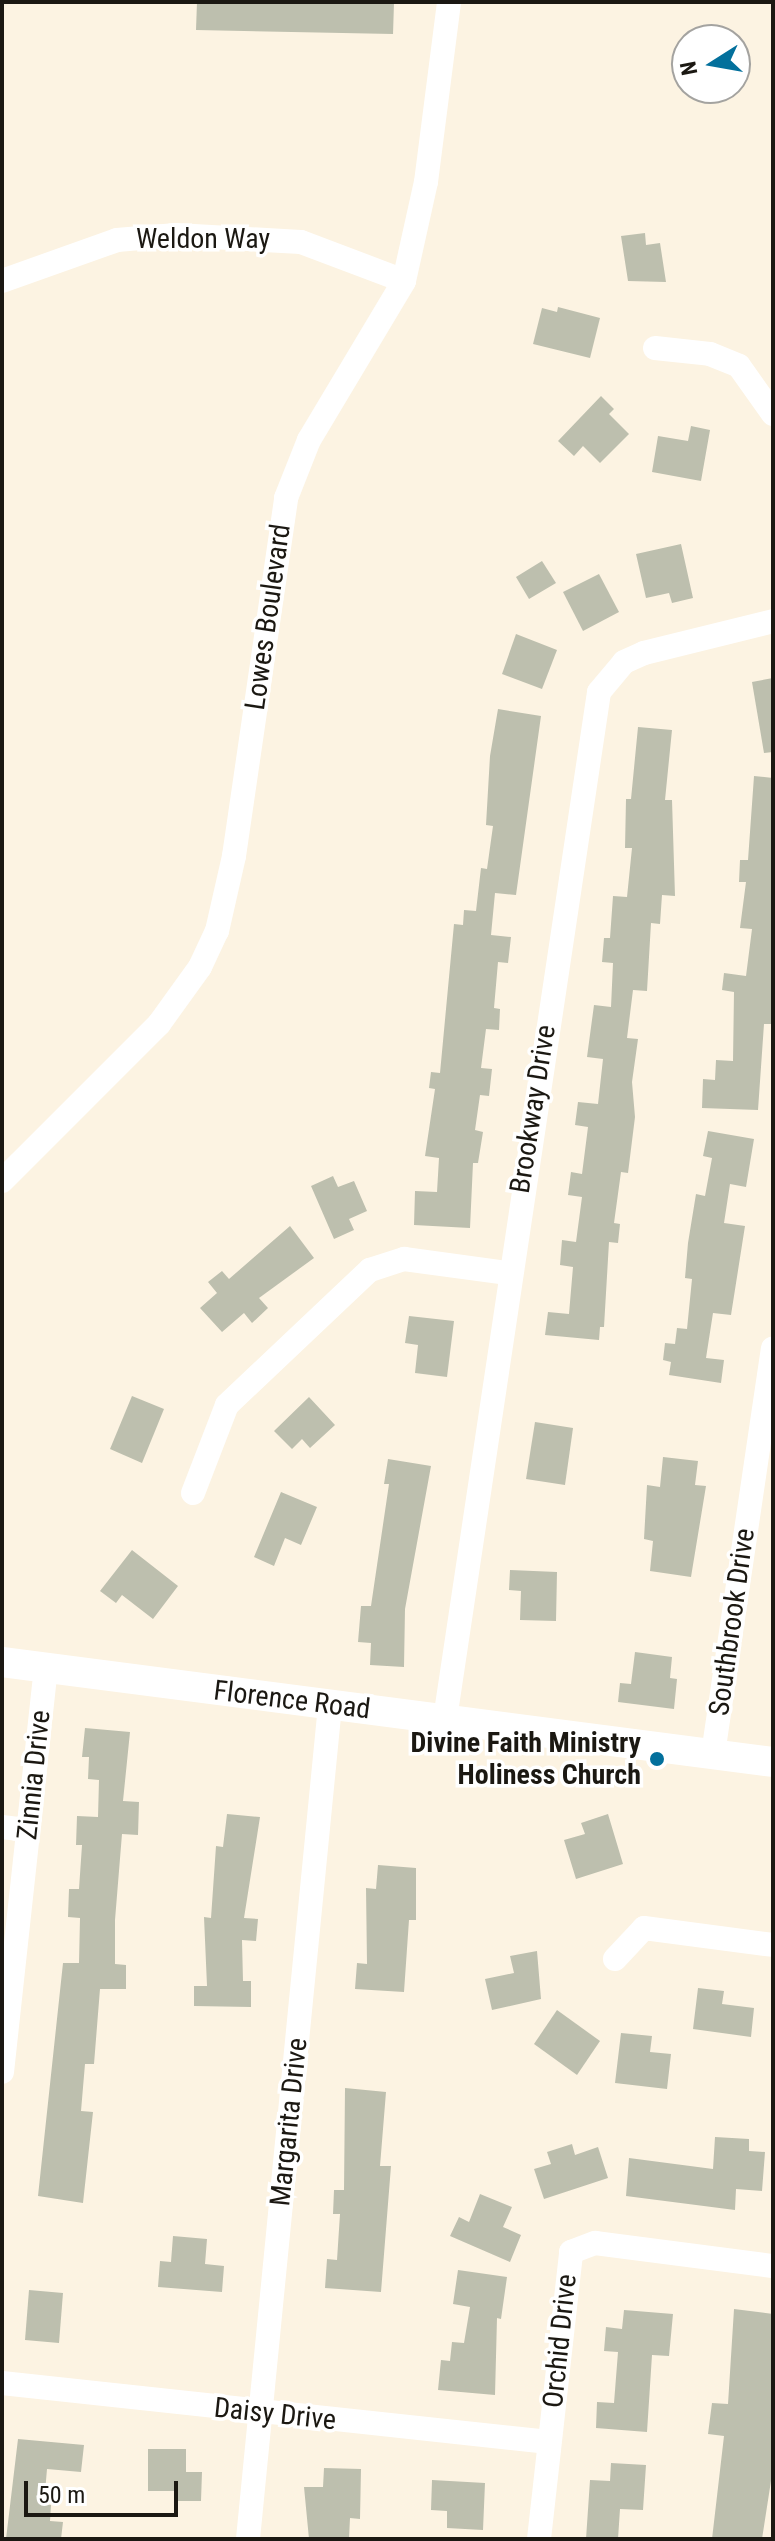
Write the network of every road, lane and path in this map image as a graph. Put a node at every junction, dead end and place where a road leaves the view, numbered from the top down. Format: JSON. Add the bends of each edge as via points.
{"nodes":[{"id":1,"x":449,"y":2,"type":"edge"},
{"id":2,"x":2,"y":281,"type":"edge"},
{"id":3,"x":404,"y":281,"type":"junction"},
{"id":4,"x":655,"y":348,"type":"dead end"},
{"id":5,"x":773,"y":414,"type":"edge"},
{"id":6,"x":773,"y":621,"type":"edge"},
{"id":7,"x":2,"y":1181,"type":"edge"},
{"id":8,"x":508,"y":1273,"type":"junction"},
{"id":9,"x":773,"y":1348,"type":"edge"},
{"id":10,"x":193,"y":1493,"type":"dead end"},
{"id":11,"x":2,"y":1662,"type":"edge"},
{"id":12,"x":46,"y":1668,"type":"junction"},
{"id":13,"x":330,"y":1705,"type":"junction"},
{"id":14,"x":445,"y":1719,"type":"junction"},
{"id":15,"x":713,"y":1754,"type":"junction"},
{"id":16,"x":773,"y":1762,"type":"edge"},
{"id":17,"x":2,"y":1827,"type":"edge"},
{"id":18,"x":28,"y":1830,"type":"junction"},
{"id":19,"x":773,"y":1945,"type":"edge"},
{"id":20,"x":615,"y":1959,"type":"dead end"},
{"id":21,"x":2,"y":2072,"type":"edge"},
{"id":22,"x":773,"y":2266,"type":"edge"},
{"id":23,"x":2,"y":2383,"type":"edge"},
{"id":24,"x":261,"y":2413,"type":"junction"},
{"id":25,"x":549,"y":2442,"type":"junction"},
{"id":26,"x":248,"y":2539,"type":"edge"},
{"id":27,"x":539,"y":2539,"type":"edge"}],
"edges":[{"from":1,"to":3,"type":"street","name":"Lowes Boulevard","via":[[424,193]]},
{"from":2,"to":3,"type":"street","name":"Weldon Way","via":[[117,240],[176,235],[301,242]]},
{"from":3,"to":7,"type":"street","name":"Lowes Boulevard","via":[[309,440],[286,498],[234,856],[217,931],[200,967],[159,1024]]},
{"from":4,"to":5,"type":"street","via":[[710,354],[739,366]]},
{"from":6,"to":8,"type":"street","name":"Brookway Drive","via":[[644,653],[609,674],[599,692]]},
{"from":8,"to":10,"type":"street","via":[[404,1259],[370,1270],[227,1405]]},
{"from":8,"to":14,"type":"street","name":"Brookway Drive"},
{"from":9,"to":15,"type":"street","name":"Southbrook Drive"},
{"from":11,"to":12,"type":"street","name":"Florence Road"},
{"from":12,"to":13,"type":"street","name":"Florence Road"},
{"from":12,"to":18,"type":"street","name":"Zinnia Drive"},
{"from":13,"to":14,"type":"street","name":"Florence Road"},
{"from":13,"to":24,"type":"street","name":"Margarita Drive"},
{"from":14,"to":15,"type":"street","name":"Florence Road"},
{"from":15,"to":16,"type":"street","name":"Florence Road"},
{"from":17,"to":18,"type":"street"},
{"from":18,"to":21,"type":"street","name":"Zinnia Drive"},
{"from":19,"to":20,"type":"street","via":[[644,1928]]},
{"from":22,"to":25,"type":"street","name":"Orchid Drive","via":[[595,2243],[571,2252]]},
{"from":23,"to":24,"type":"street","name":"Daisy Drive"},
{"from":24,"to":25,"type":"street","name":"Daisy Drive"},
{"from":24,"to":26,"type":"street","name":"Margarita Drive"},
{"from":25,"to":27,"type":"street","name":"Orchid Drive"}]}
